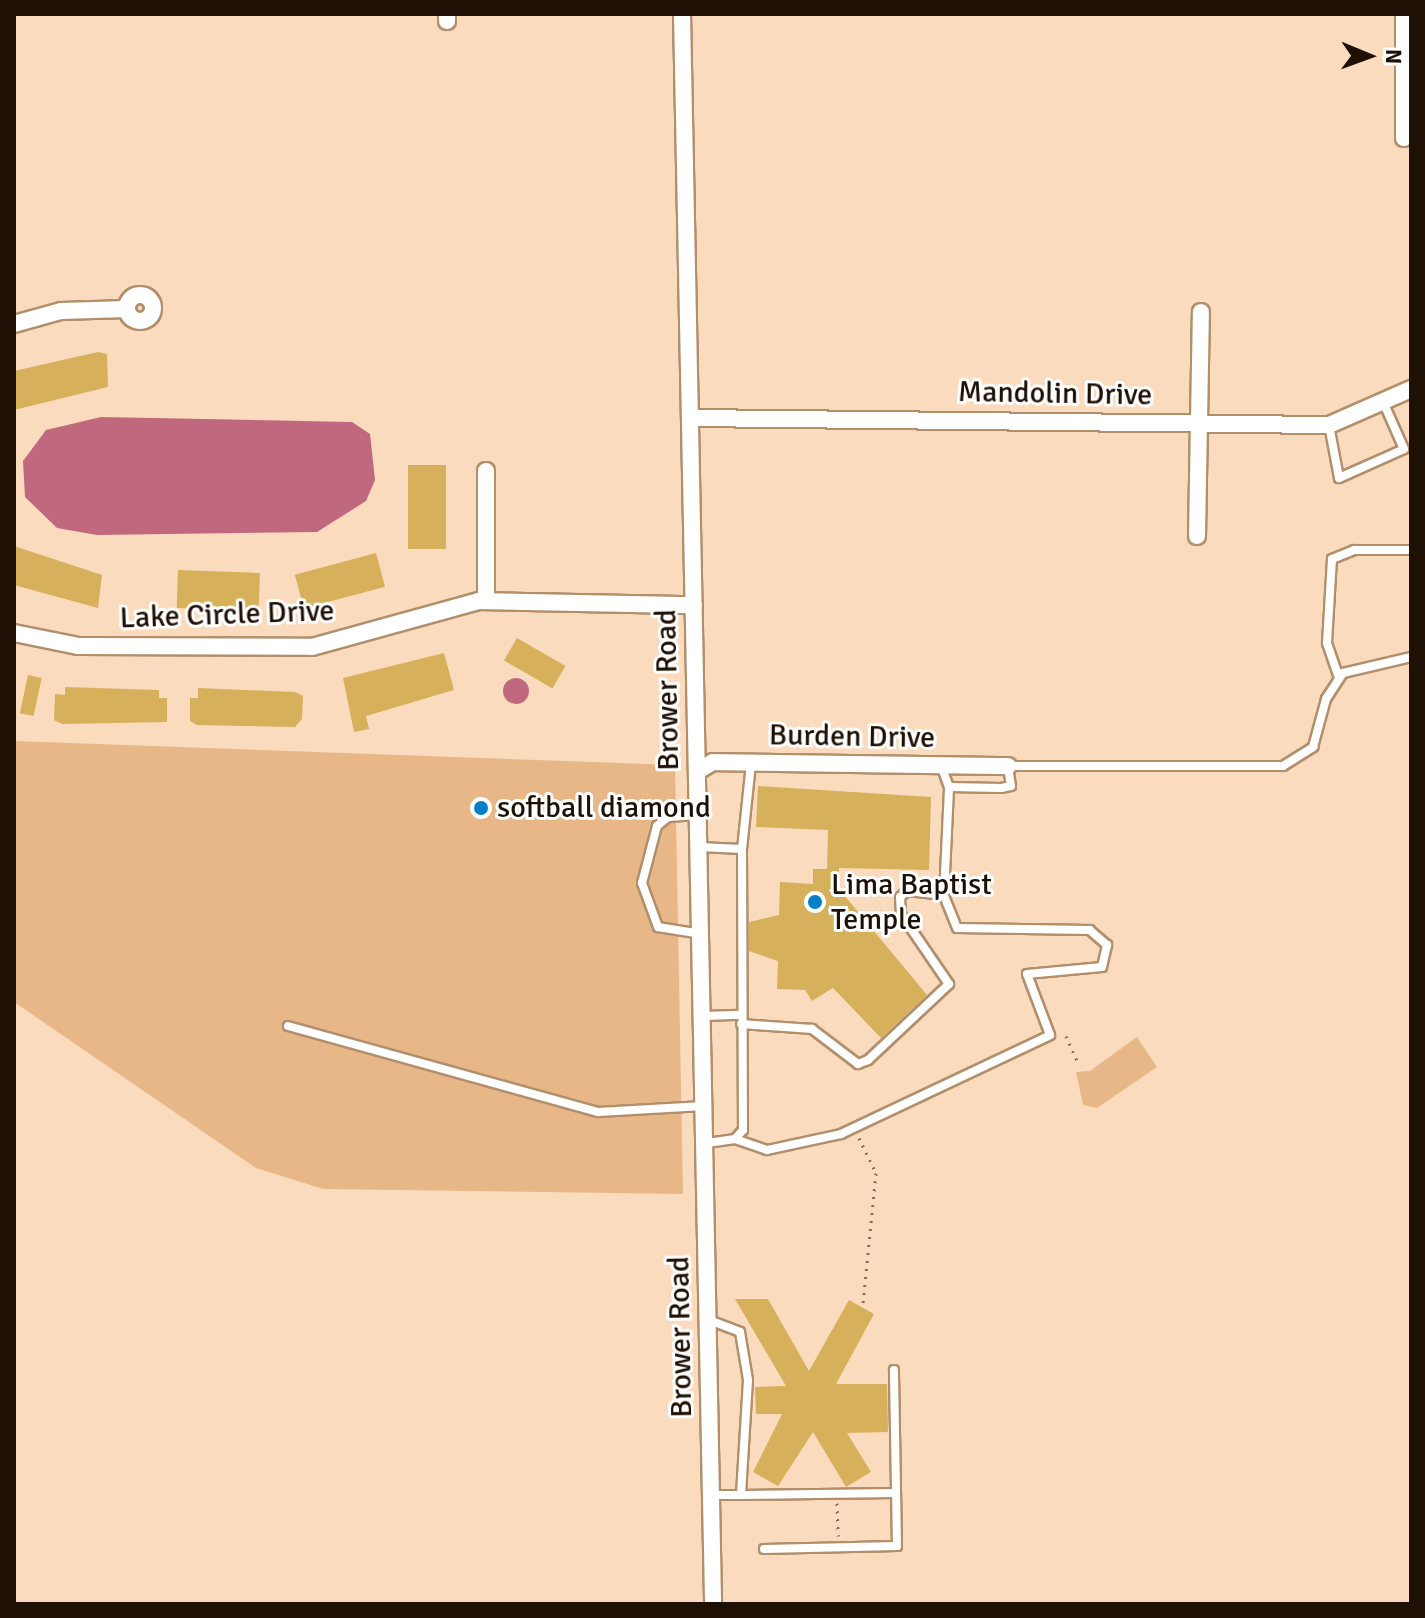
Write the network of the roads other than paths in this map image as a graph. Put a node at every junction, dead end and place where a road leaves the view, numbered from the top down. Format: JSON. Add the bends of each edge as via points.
{"nodes":[{"id":1,"x":682,"y":14,"type":"edge"},
{"id":2,"x":1404,"y":14,"type":"edge"},
{"id":3,"x":1408,"y":63,"type":"edge"},
{"id":4,"x":1404,"y":138,"type":"dead end"},
{"id":5,"x":127,"y":309,"type":"dead end"},
{"id":6,"x":1201,"y":312,"type":"dead end"},
{"id":7,"x":14,"y":324,"type":"edge"},
{"id":8,"x":1411,"y":389,"type":"edge"},
{"id":9,"x":1384,"y":404,"type":"junction"},
{"id":10,"x":690,"y":418,"type":"junction"},
{"id":11,"x":1197,"y":424,"type":"junction"},
{"id":12,"x":1329,"y":425,"type":"junction"},
{"id":13,"x":486,"y":471,"type":"dead end"},
{"id":14,"x":1197,"y":536,"type":"dead end"},
{"id":15,"x":1411,"y":550,"type":"edge"},
{"id":16,"x":486,"y":600,"type":"junction"},
{"id":17,"x":694,"y":605,"type":"junction"},
{"id":18,"x":14,"y":633,"type":"edge"},
{"id":19,"x":1411,"y":657,"type":"edge"},
{"id":20,"x":1339,"y":678,"type":"junction"},
{"id":21,"x":751,"y":763,"type":"junction"},
{"id":22,"x":1008,"y":766,"type":"junction"},
{"id":23,"x":942,"y":768,"type":"junction"},
{"id":24,"x":698,"y":771,"type":"junction"},
{"id":25,"x":949,"y":787,"type":"junction"},
{"id":26,"x":699,"y":815,"type":"junction"},
{"id":27,"x":699,"y":847,"type":"junction"},
{"id":28,"x":742,"y":849,"type":"junction"},
{"id":29,"x":944,"y":895,"type":"junction"},
{"id":30,"x":701,"y":934,"type":"junction"},
{"id":31,"x":703,"y":1016,"type":"junction"},
{"id":32,"x":741,"y":1020,"type":"junction"},
{"id":33,"x":288,"y":1026,"type":"dead end"},
{"id":34,"x":704,"y":1106,"type":"junction"},
{"id":35,"x":735,"y":1139,"type":"junction"},
{"id":36,"x":705,"y":1143,"type":"junction"},
{"id":37,"x":709,"y":1320,"type":"junction"},
{"id":38,"x":894,"y":1370,"type":"dead end"},
{"id":39,"x":896,"y":1493,"type":"junction"},
{"id":40,"x":712,"y":1495,"type":"junction"},
{"id":41,"x":741,"y":1495,"type":"junction"},
{"id":42,"x":764,"y":1549,"type":"dead end"},
{"id":43,"x":713,"y":1604,"type":"edge"}],
"edges":[{"from":1,"to":10,"type":"street","name":"Brower Road"},
{"from":2,"to":3,"type":"street"},
{"from":3,"to":4,"type":"street"},
{"from":5,"to":7,"type":"street","via":[[61,311]]},
{"from":6,"to":11,"type":"street"},
{"from":8,"to":9,"type":"street","name":"Mandolin Drive"},
{"from":9,"to":12,"type":"street","name":"Mandolin Drive"},
{"from":9,"to":12,"type":"lane","via":[[1404,449],[1339,478]]},
{"from":10,"to":11,"type":"street","name":"Mandolin Drive"},
{"from":10,"to":17,"type":"street","name":"Brower Road"},
{"from":11,"to":12,"type":"street","name":"Mandolin Drive"},
{"from":11,"to":14,"type":"street"},
{"from":13,"to":16,"type":"street"},
{"from":15,"to":20,"type":"lane","via":[[1354,550],[1332,559],[1327,643]]},
{"from":16,"to":17,"type":"street","name":"Lake Circle Drive"},
{"from":16,"to":18,"type":"street","name":"Lake Circle Drive","via":[[312,647],[78,646]]},
{"from":17,"to":24,"type":"street","name":"Brower Road"},
{"from":19,"to":20,"type":"lane"},
{"from":20,"to":22,"type":"lane","via":[[1313,747],[1283,766]]},
{"from":21,"to":23,"type":"street","name":"Burden Drive"},
{"from":21,"to":24,"type":"street","name":"Burden Drive","via":[[713,762]]},
{"from":21,"to":28,"type":"lane"},
{"from":22,"to":23,"type":"street","name":"Burden Drive"},
{"from":22,"to":25,"type":"lane","via":[[1011,786]]},
{"from":23,"to":25,"type":"lane"},
{"from":24,"to":26,"type":"street","name":"Brower Road"},
{"from":25,"to":29,"type":"lane"},
{"from":26,"to":27,"type":"street","name":"Brower Road"},
{"from":26,"to":30,"type":"lane","via":[[668,817],[657,826],[642,883],[658,927]]},
{"from":27,"to":28,"type":"lane"},
{"from":27,"to":30,"type":"street","name":"Brower Road"},
{"from":28,"to":32,"type":"lane"},
{"from":29,"to":32,"type":"lane","via":[[929,889],[900,897],[912,938],[949,984],[868,1060],[858,1064],[812,1029]]},
{"from":29,"to":35,"type":"lane","via":[[957,928],[1090,930],[1103,934],[1106,959],[1092,971],[1027,974],[1050,1035],[854,1128],[767,1150]]},
{"from":30,"to":31,"type":"street","name":"Brower Road"},
{"from":31,"to":32,"type":"lane"},
{"from":31,"to":34,"type":"street","name":"Brower Road"},
{"from":32,"to":35,"type":"lane","via":[[743,1130]]},
{"from":33,"to":34,"type":"lane","via":[[598,1112]]},
{"from":34,"to":36,"type":"street","name":"Brower Road"},
{"from":35,"to":36,"type":"lane"},
{"from":36,"to":37,"type":"street","name":"Brower Road"},
{"from":37,"to":40,"type":"street","name":"Brower Road"},
{"from":37,"to":41,"type":"lane","via":[[732,1326],[745,1343]]},
{"from":38,"to":39,"type":"lane"},
{"from":39,"to":41,"type":"lane"},
{"from":39,"to":42,"type":"lane","via":[[897,1546]]},
{"from":40,"to":41,"type":"lane"},
{"from":40,"to":43,"type":"street","name":"Brower Road"}]}
